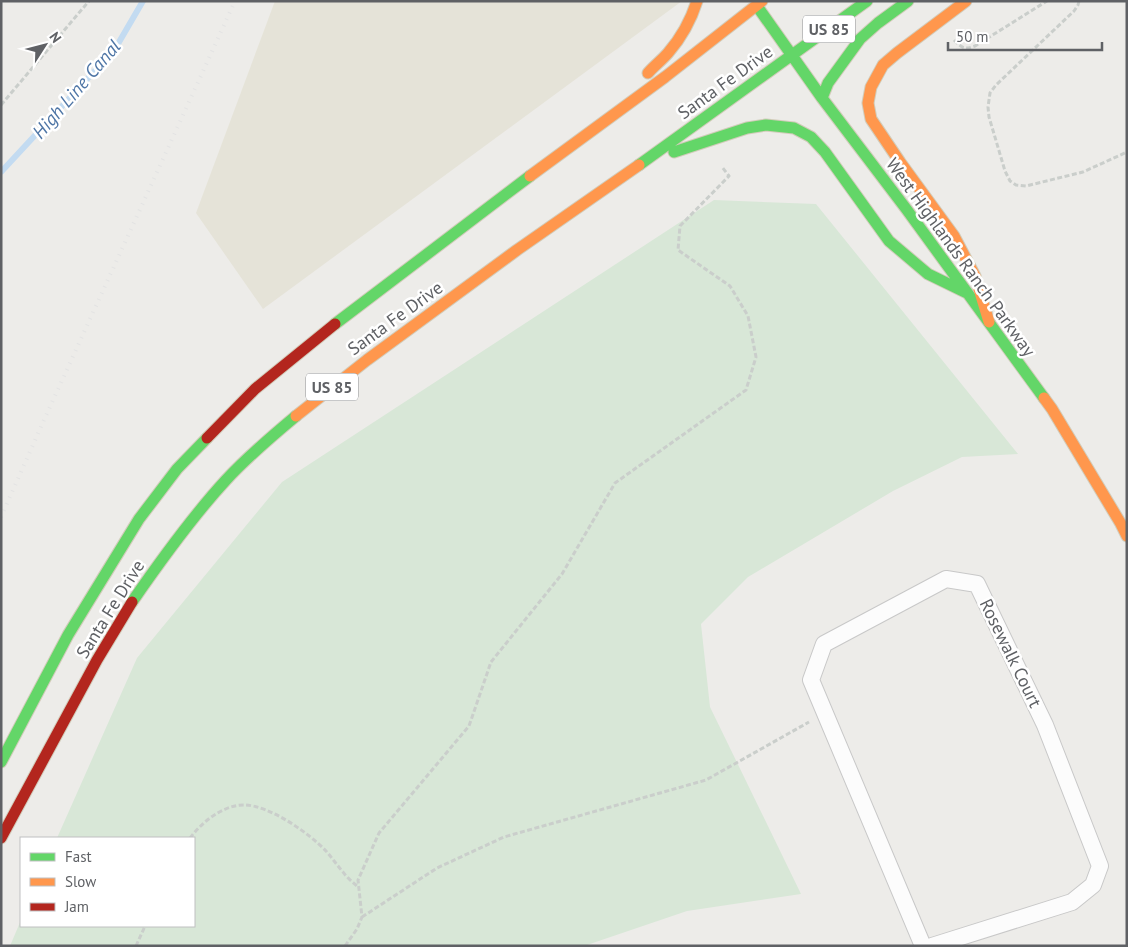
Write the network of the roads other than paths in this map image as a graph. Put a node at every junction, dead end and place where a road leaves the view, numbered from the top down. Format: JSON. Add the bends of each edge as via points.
{"nodes":[{"id":1,"x":697,"y":1,"type":"edge"},
{"id":2,"x":867,"y":1,"type":"edge"},
{"id":3,"x":908,"y":1,"type":"edge"},
{"id":4,"x":966,"y":1,"type":"edge"},
{"id":5,"x":759,"y":4,"type":"edge"},
{"id":6,"x":791,"y":56,"type":"junction"},
{"id":7,"x":822,"y":98,"type":"junction"},
{"id":8,"x":598,"y":127,"type":"junction"},
{"id":9,"x":640,"y":165,"type":"junction"},
{"id":10,"x":967,"y":293,"type":"junction"},
{"id":11,"x":988,"y":322,"type":"junction"},
{"id":12,"x":1125,"y":527,"type":"edge"},
{"id":13,"x":1,"y":762,"type":"edge"},
{"id":14,"x":1,"y":838,"type":"edge"},
{"id":15,"x":923,"y":946,"type":"edge"},
{"id":16,"x":932,"y":946,"type":"edge"}],
"edges":[{"from":1,"to":8,"type":"main road","via":[[683,33],[669,52]]},
{"from":2,"to":6,"type":"main road","name":"Santa Fe Drive","number":"US 85"},
{"from":3,"to":7,"type":"main road","via":[[860,39],[828,83]]},
{"from":4,"to":11,"type":"main road","via":[[884,65],[872,83],[868,104],[871,119],[954,236],[975,276]]},
{"from":5,"to":6,"type":"main road","name":"West Highlands Ranch Parkway"},
{"from":5,"to":8,"type":"main road","name":"Santa Fe Drive","number":"US 85"},
{"from":6,"to":7,"type":"main road","name":"West Highlands Ranch Parkway"},
{"from":6,"to":9,"type":"main road","name":"Santa Fe Drive","number":"US 85"},
{"from":7,"to":10,"type":"main road","name":"West Highlands Ranch Parkway"},
{"from":8,"to":13,"type":"main road","name":"Santa Fe Drive","number":"US 85","via":[[304,348],[256,389],[177,469],[139,519],[68,635]]},
{"from":9,"to":10,"type":"main road","via":[[747,128],[766,125],[794,128],[812,138],[825,152],[889,241],[928,274]]},
{"from":9,"to":14,"type":"main road","name":"Santa Fe Drive","number":"US 85","via":[[367,360],[305,408],[226,480],[164,556],[127,609]]},
{"from":10,"to":11,"type":"main road","name":"West Highlands Ranch Parkway"},
{"from":11,"to":12,"type":"main road","name":"West Highlands Ranch Parkway","via":[[1052,410]]},
{"from":15,"to":16,"type":"street","name":"Rosewalk Court","via":[[811,680],[824,644],[946,578],[977,584],[1045,725],[1100,866],[1093,885],[1072,902]]}]}
